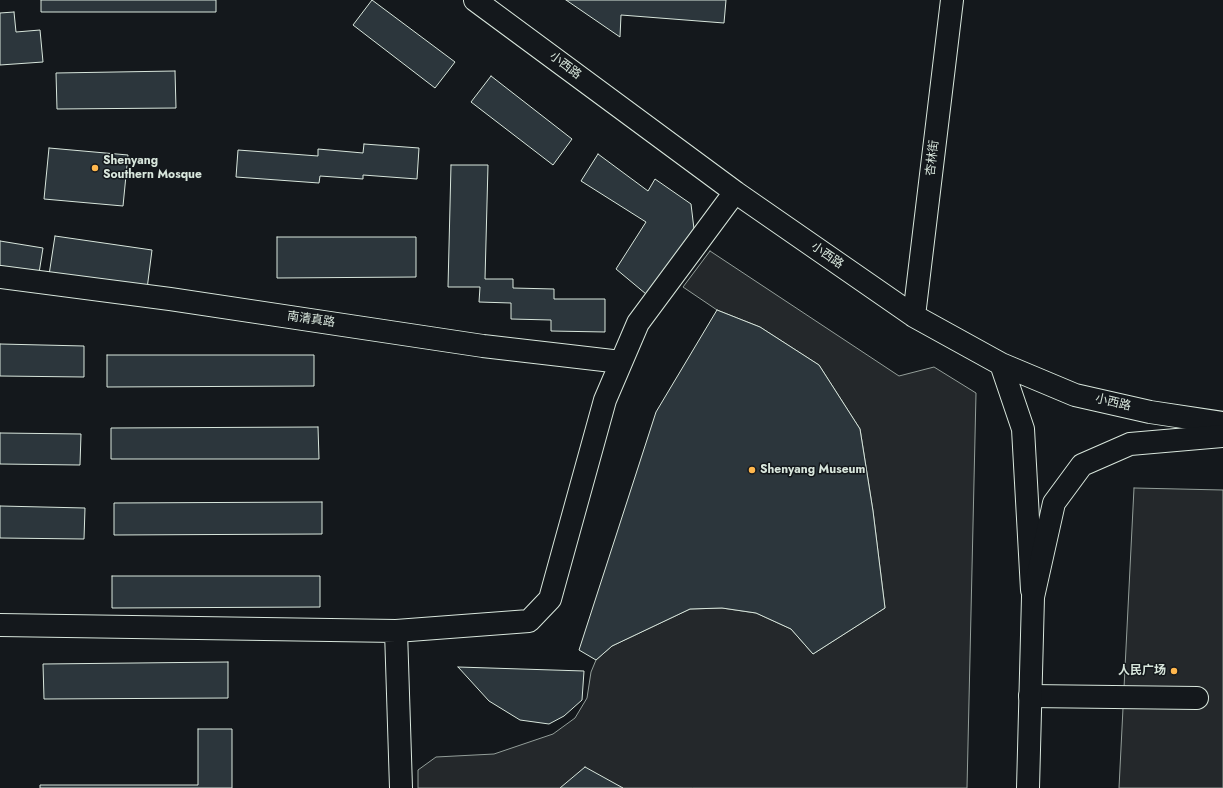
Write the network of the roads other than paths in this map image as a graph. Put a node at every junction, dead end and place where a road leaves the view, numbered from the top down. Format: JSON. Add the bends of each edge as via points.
{"nodes":[{"id":1,"x":475,"y":0,"type":"edge"},
{"id":2,"x":952,"y":0,"type":"edge"},
{"id":3,"x":735,"y":192,"type":"junction"},
{"id":4,"x":0,"y":277,"type":"edge"},
{"id":5,"x":914,"y":316,"type":"junction"},
{"id":6,"x":621,"y":362,"type":"junction"},
{"id":7,"x":1000,"y":364,"type":"junction"},
{"id":8,"x":1223,"y":424,"type":"edge"},
{"id":9,"x":1223,"y":436,"type":"edge"},
{"id":10,"x":1033,"y":597,"type":"junction"},
{"id":11,"x":0,"y":625,"type":"edge"},
{"id":12,"x":396,"y":631,"type":"junction"},
{"id":13,"x":1030,"y":696,"type":"junction"},
{"id":14,"x":1196,"y":698,"type":"dead end"},
{"id":15,"x":401,"y":788,"type":"edge"},
{"id":16,"x":1028,"y":788,"type":"edge"}],
"edges":[{"from":1,"to":3,"type":"street","name":"小西路"},
{"from":2,"to":5,"type":"street","name":"杏林街"},
{"from":3,"to":5,"type":"street","name":"小西路"},
{"from":3,"to":6,"type":"street","via":[[638,323]]},
{"from":4,"to":6,"type":"street","name":"南清真路","via":[[178,300],[483,346]]},
{"from":5,"to":7,"type":"street","name":"小西路"},
{"from":6,"to":12,"type":"street","via":[[605,400],[550,599],[529,621]]},
{"from":7,"to":8,"type":"street","name":"小西路","via":[[1075,395],[1150,412]]},
{"from":7,"to":10,"type":"street","via":[[1023,429]]},
{"from":9,"to":10,"type":"street","via":[[1130,444],[1082,465],[1054,503]]},
{"from":10,"to":13,"type":"street"},
{"from":11,"to":12,"type":"street"},
{"from":12,"to":15,"type":"street"},
{"from":13,"to":14,"type":"street"},
{"from":13,"to":16,"type":"street"}]}
